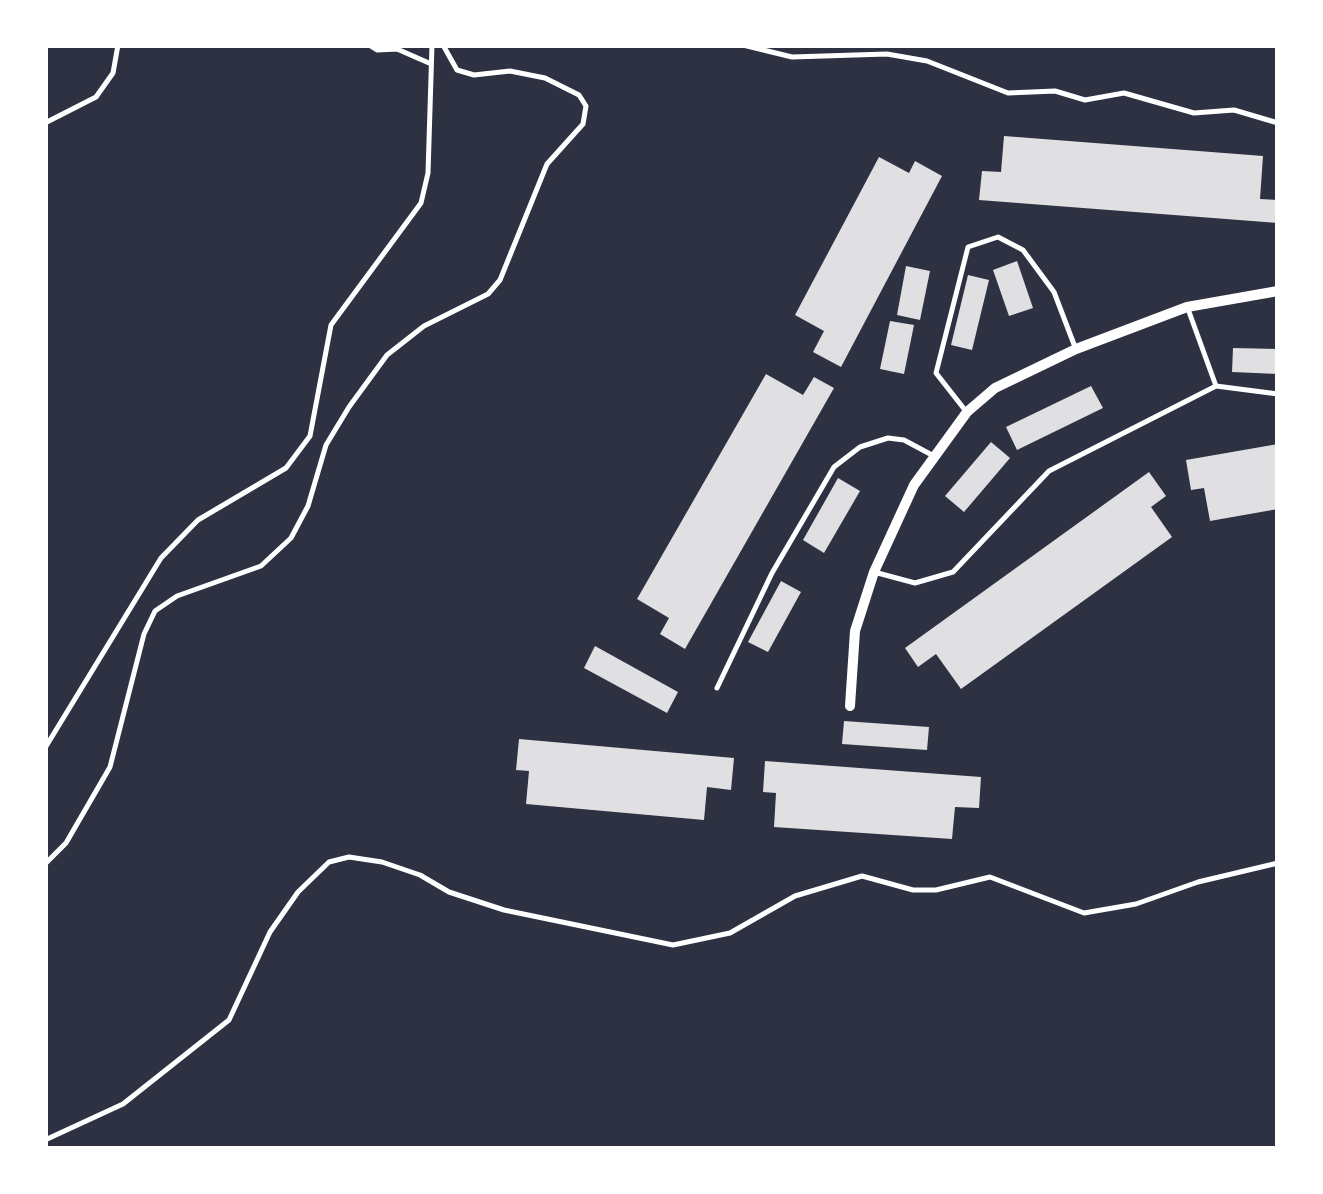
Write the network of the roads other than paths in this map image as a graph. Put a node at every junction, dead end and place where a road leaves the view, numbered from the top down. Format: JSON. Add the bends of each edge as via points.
{"nodes":[{"id":1,"x":118,"y":45,"type":"edge"},
{"id":2,"x":370,"y":45,"type":"edge"},
{"id":3,"x":432,"y":45,"type":"edge"},
{"id":4,"x":443,"y":45,"type":"edge"},
{"id":5,"x":479,"y":45,"type":"edge"},
{"id":6,"x":499,"y":45,"type":"edge"},
{"id":7,"x":743,"y":45,"type":"edge"},
{"id":8,"x":400,"y":47,"type":"edge"},
{"id":9,"x":429,"y":63,"type":"junction"},
{"id":10,"x":1278,"y":123,"type":"edge"},
{"id":11,"x":45,"y":124,"type":"edge"},
{"id":12,"x":1278,"y":291,"type":"edge"},
{"id":13,"x":1186,"y":307,"type":"junction"},
{"id":14,"x":1076,"y":349,"type":"junction"},
{"id":15,"x":1216,"y":386,"type":"junction"},
{"id":16,"x":1278,"y":394,"type":"edge"},
{"id":17,"x":967,"y":412,"type":"junction"},
{"id":18,"x":932,"y":455,"type":"junction"},
{"id":19,"x":874,"y":572,"type":"junction"},
{"id":20,"x":718,"y":688,"type":"dead end"},
{"id":21,"x":850,"y":706,"type":"dead end"},
{"id":22,"x":45,"y":748,"type":"edge"},
{"id":23,"x":45,"y":864,"type":"edge"},
{"id":24,"x":1278,"y":864,"type":"edge"},
{"id":25,"x":45,"y":1140,"type":"edge"}],
"edges":[{"from":1,"to":11,"type":"lane","via":[[113,72],[96,97]]},
{"from":2,"to":8,"type":"lane"},
{"from":3,"to":9,"type":"lane"},
{"from":4,"to":23,"type":"lane","via":[[458,70],[545,78],[578,95],[586,106],[583,124],[547,164],[500,280],[488,294],[424,326],[387,355],[349,407],[326,445],[291,538],[261,566],[177,596],[155,611],[110,767],[66,844]]},
{"from":5,"to":6,"type":"lane"},
{"from":7,"to":10,"type":"lane","via":[[792,57],[887,54],[927,61],[1008,93],[1055,90],[1085,100],[1124,93],[1194,113],[1234,110]]},
{"from":8,"to":9,"type":"lane"},
{"from":9,"to":22,"type":"lane","via":[[428,173],[421,203],[331,325],[310,436],[286,468],[198,520],[161,558]]},
{"from":12,"to":13,"type":"street"},
{"from":13,"to":14,"type":"street"},
{"from":13,"to":15,"type":"lane"},
{"from":14,"to":17,"type":"street","via":[[995,388]]},
{"from":14,"to":17,"type":"lane","via":[[1054,292],[1022,250],[998,237],[968,247],[936,373]]},
{"from":15,"to":16,"type":"lane"},
{"from":15,"to":19,"type":"lane","via":[[1049,471],[952,572],[915,583]]},
{"from":17,"to":18,"type":"street"},
{"from":18,"to":19,"type":"street"},
{"from":18,"to":20,"type":"lane","via":[[888,438],[860,447],[834,467],[772,573]]},
{"from":19,"to":21,"type":"street","via":[[855,631]]},
{"from":24,"to":25,"type":"lane","via":[[1084,912],[990,877],[924,890],[862,876],[795,896],[730,934],[673,945],[504,910],[395,866],[349,858],[329,862],[270,932],[229,1020],[123,1104]]}]}
